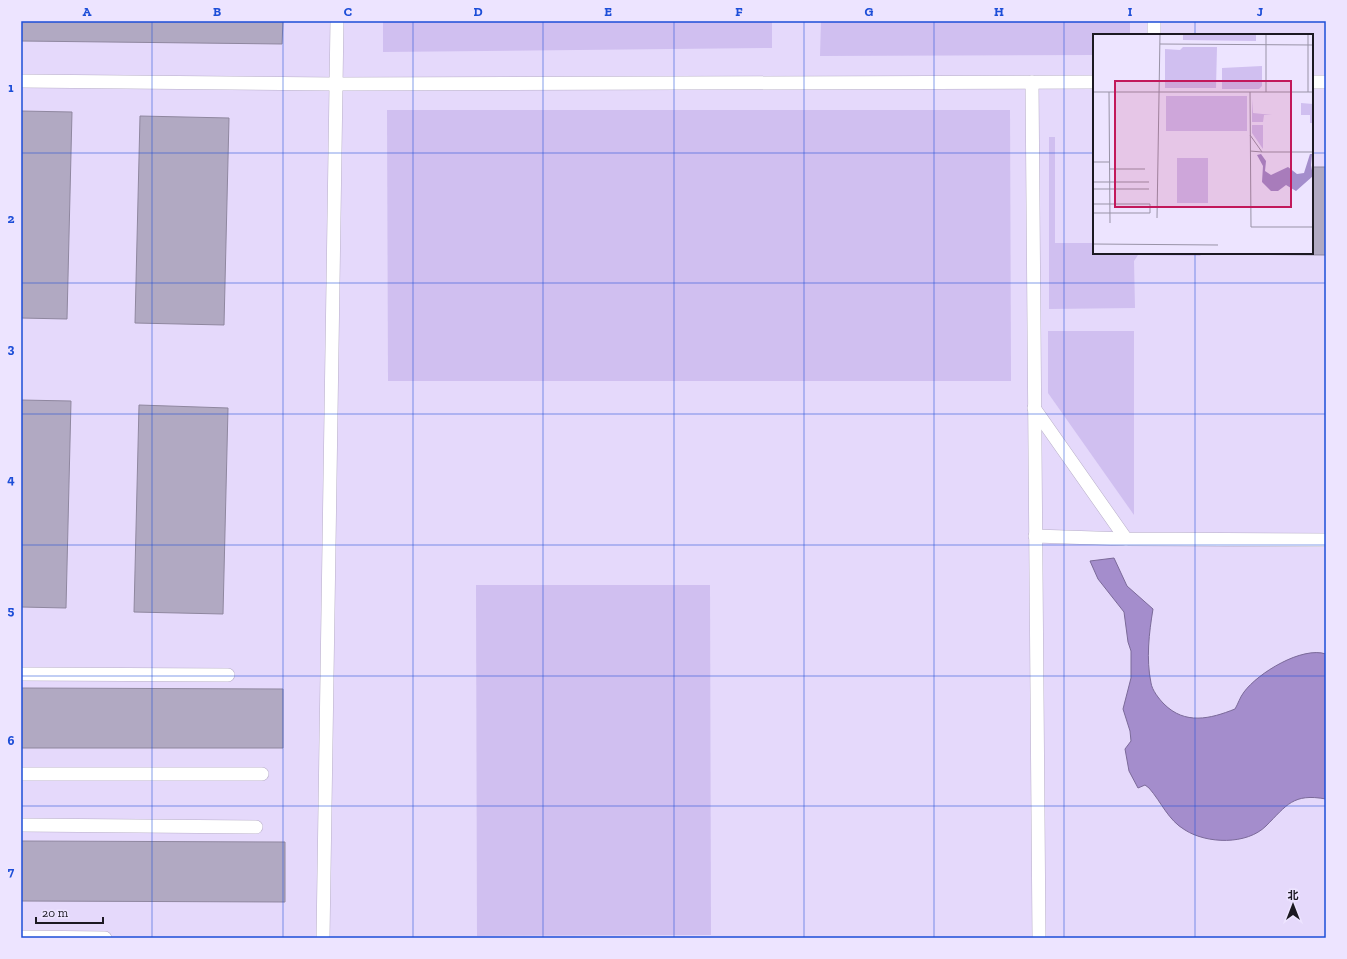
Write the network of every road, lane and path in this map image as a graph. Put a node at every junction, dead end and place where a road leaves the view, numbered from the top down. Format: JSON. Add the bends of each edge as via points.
{"nodes":[{"id":1,"x":337,"y":21,"type":"edge"},
{"id":2,"x":1154,"y":21,"type":"edge"},
{"id":3,"x":1154,"y":34,"type":"edge"},
{"id":4,"x":21,"y":80,"type":"edge"},
{"id":5,"x":1032,"y":82,"type":"junction"},
{"id":6,"x":1093,"y":82,"type":"edge"},
{"id":7,"x":1313,"y":82,"type":"edge"},
{"id":8,"x":1326,"y":82,"type":"edge"},
{"id":9,"x":336,"y":84,"type":"junction"},
{"id":10,"x":1034,"y":408,"type":"junction"},
{"id":11,"x":1035,"y":536,"type":"junction"},
{"id":12,"x":1126,"y":539,"type":"junction"},
{"id":13,"x":1326,"y":540,"type":"edge"},
{"id":14,"x":21,"y":674,"type":"edge"},
{"id":15,"x":228,"y":675,"type":"dead end"},
{"id":16,"x":21,"y":774,"type":"edge"},
{"id":17,"x":262,"y":774,"type":"dead end"},
{"id":18,"x":21,"y":825,"type":"edge"},
{"id":19,"x":256,"y":827,"type":"dead end"},
{"id":20,"x":21,"y":937,"type":"edge"},
{"id":21,"x":105,"y":938,"type":"edge"},
{"id":22,"x":323,"y":938,"type":"edge"},
{"id":23,"x":1039,"y":938,"type":"edge"}],
"edges":[{"from":1,"to":9,"type":"lane"},
{"from":2,"to":3,"type":"lane"},
{"from":4,"to":9,"type":"lane"},
{"from":5,"to":6,"type":"lane"},
{"from":5,"to":9,"type":"lane"},
{"from":5,"to":10,"type":"lane"},
{"from":7,"to":8,"type":"lane"},
{"from":9,"to":22,"type":"lane"},
{"from":10,"to":11,"type":"lane"},
{"from":10,"to":12,"type":"lane"},
{"from":11,"to":12,"type":"lane"},
{"from":11,"to":23,"type":"lane"},
{"from":12,"to":13,"type":"lane"},
{"from":14,"to":15,"type":"lane"},
{"from":16,"to":17,"type":"lane"},
{"from":18,"to":19,"type":"lane"},
{"from":20,"to":21,"type":"lane"}]}
